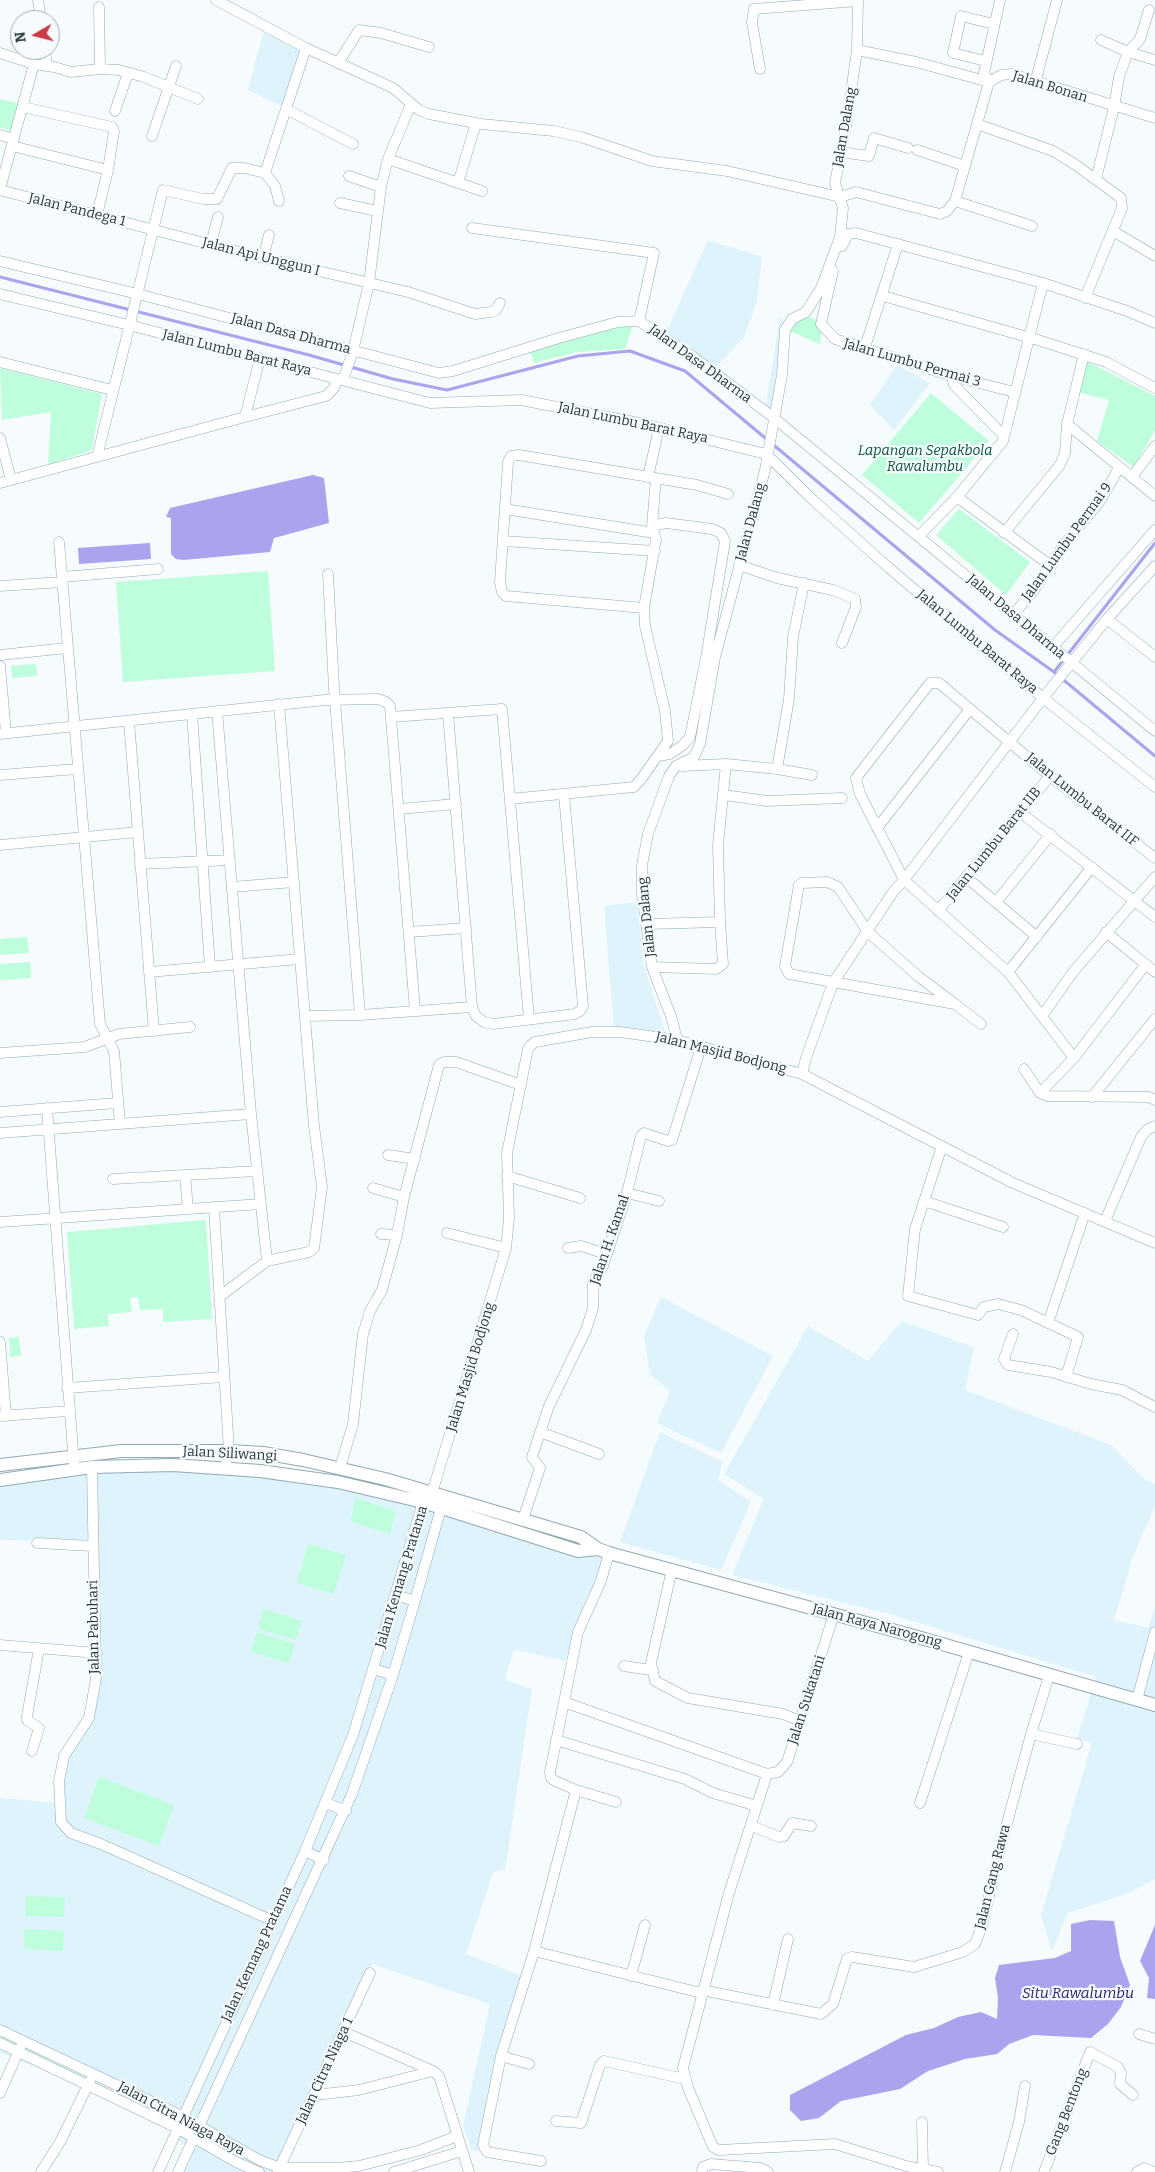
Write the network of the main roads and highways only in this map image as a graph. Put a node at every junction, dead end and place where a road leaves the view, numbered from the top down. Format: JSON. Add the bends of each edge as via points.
{"nodes":[{"id":1,"x":0,"y":1466,"type":"edge"},
{"id":2,"x":0,"y":1480,"type":"edge"},
{"id":3,"x":482,"y":1514,"type":"junction"},
{"id":4,"x":604,"y":1551,"type":"junction"},
{"id":5,"x":1155,"y":1705,"type":"edge"}],
"edges":[{"from":1,"to":3,"type":"main road","name":"Jalan Siliwangi","via":[[121,1451],[263,1453],[340,1468],[432,1493]]},
{"from":2,"to":3,"type":"main road","name":"Jalan Siliwangi","via":[[92,1467],[225,1467],[338,1482],[441,1508]]},
{"from":3,"to":4,"type":"main road","name":"Jalan Raya Narogong","via":[[578,1551]]},
{"from":3,"to":4,"type":"main road","name":"Jalan Raya Narogong","via":[[523,1519],[581,1537]]},
{"from":4,"to":5,"type":"main road","name":"Jalan Raya Narogong"}]}
